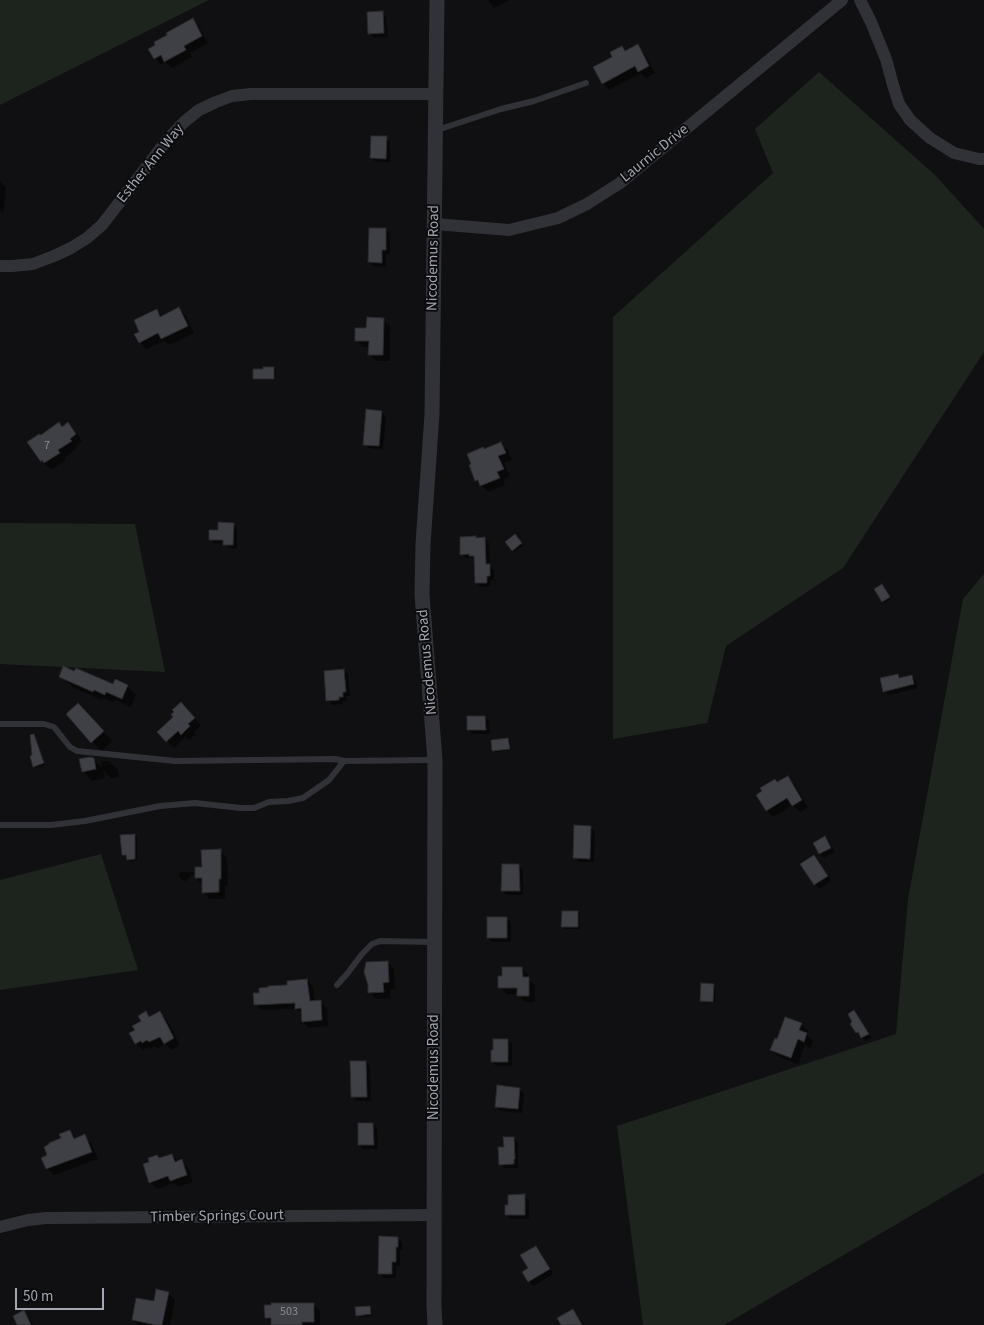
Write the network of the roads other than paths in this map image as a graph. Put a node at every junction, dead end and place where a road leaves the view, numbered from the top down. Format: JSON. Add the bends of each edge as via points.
{"nodes":[{"id":1,"x":437,"y":0,"type":"edge"},
{"id":2,"x":842,"y":0,"type":"edge"},
{"id":3,"x":860,"y":0,"type":"edge"},
{"id":4,"x":586,"y":83,"type":"dead end"},
{"id":5,"x":435,"y":94,"type":"junction"},
{"id":6,"x":435,"y":131,"type":"junction"},
{"id":7,"x":984,"y":159,"type":"edge"},
{"id":8,"x":435,"y":224,"type":"junction"},
{"id":9,"x":0,"y":266,"type":"edge"},
{"id":10,"x":0,"y":724,"type":"edge"},
{"id":11,"x":436,"y":760,"type":"junction"},
{"id":12,"x":344,"y":761,"type":"junction"},
{"id":13,"x":0,"y":825,"type":"edge"},
{"id":14,"x":435,"y":942,"type":"junction"},
{"id":15,"x":337,"y":984,"type":"dead end"},
{"id":16,"x":435,"y":1214,"type":"junction"},
{"id":17,"x":0,"y":1227,"type":"edge"},
{"id":18,"x":435,"y":1325,"type":"edge"}],
"edges":[{"from":1,"to":5,"type":"street","name":"Nicodemus Road"},
{"from":2,"to":8,"type":"street","name":"Laurnic Drive","via":[[620,183],[587,204],[558,218],[509,230]]},
{"from":3,"to":7,"type":"street","via":[[886,60],[899,104],[910,120],[954,153]]},
{"from":4,"to":6,"type":"lane"},
{"from":5,"to":6,"type":"street","name":"Nicodemus Road"},
{"from":5,"to":9,"type":"street","name":"Esther Ann Way","via":[[251,94],[216,102],[199,110],[178,128],[102,225],[87,238],[33,264]]},
{"from":6,"to":8,"type":"street","name":"Nicodemus Road"},
{"from":8,"to":11,"type":"street","name":"Nicodemus Road","via":[[432,414],[422,595]]},
{"from":10,"to":12,"type":"lane","via":[[54,727],[70,747],[78,751],[175,761]]},
{"from":11,"to":12,"type":"lane"},
{"from":11,"to":14,"type":"street","name":"Nicodemus Road"},
{"from":12,"to":13,"type":"lane","via":[[328,780],[303,798],[269,802],[254,808],[195,803],[51,825]]},
{"from":14,"to":15,"type":"lane","via":[[380,941],[372,944]]},
{"from":14,"to":16,"type":"street","name":"Nicodemus Road"},
{"from":16,"to":17,"type":"street","name":"Timber Springs Court","via":[[46,1218]]},
{"from":16,"to":18,"type":"street","name":"Nicodemus Road"}]}
